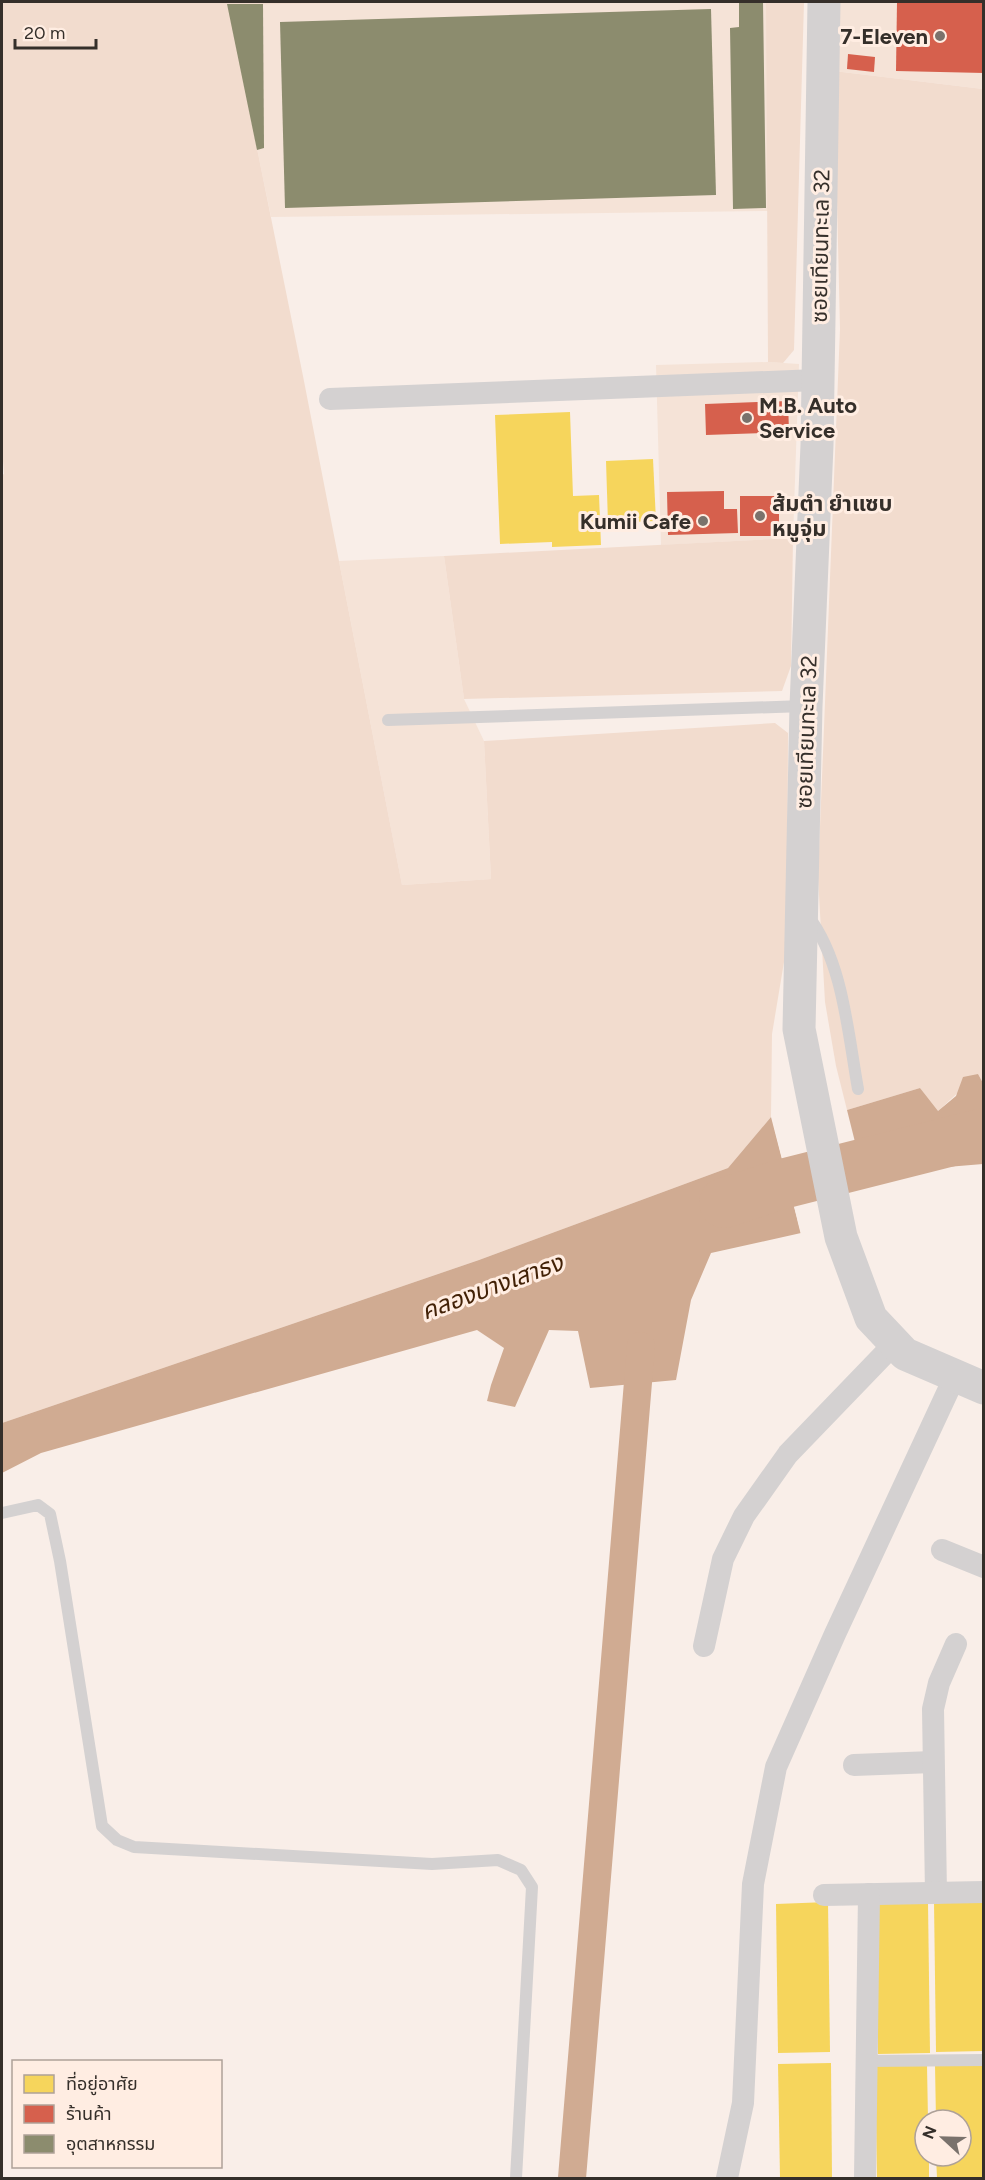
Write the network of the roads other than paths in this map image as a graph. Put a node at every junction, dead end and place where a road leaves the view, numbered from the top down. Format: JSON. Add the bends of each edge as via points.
{"nodes":[{"id":1,"x":825,"y":2,"type":"edge"},
{"id":2,"x":817,"y":381,"type":"junction"},
{"id":3,"x":330,"y":399,"type":"dead end"},
{"id":4,"x":806,"y":706,"type":"junction"},
{"id":5,"x":388,"y":720,"type":"dead end"},
{"id":6,"x":801,"y":908,"type":"junction"},
{"id":7,"x":858,"y":1089,"type":"dead end"},
{"id":8,"x":895,"y":1343,"type":"junction"},
{"id":9,"x":969,"y":1382,"type":"edge"},
{"id":10,"x":2,"y":1513,"type":"edge"},
{"id":11,"x":942,"y":1550,"type":"dead end"},
{"id":12,"x":984,"y":1567,"type":"edge"},
{"id":13,"x":956,"y":1644,"type":"dead end"},
{"id":14,"x":704,"y":1646,"type":"dead end"},
{"id":15,"x":933,"y":1762,"type":"junction"},
{"id":16,"x":854,"y":1766,"type":"dead end"},
{"id":17,"x":984,"y":1892,"type":"edge"},
{"id":18,"x":936,"y":1893,"type":"junction"},
{"id":19,"x":869,"y":1894,"type":"junction"},
{"id":20,"x":824,"y":1895,"type":"dead end"},
{"id":21,"x":984,"y":2060,"type":"edge"},
{"id":22,"x":866,"y":2061,"type":"junction"},
{"id":23,"x":516,"y":2178,"type":"edge"},
{"id":24,"x":727,"y":2178,"type":"edge"},
{"id":25,"x":865,"y":2178,"type":"edge"}],
"edges":[{"from":1,"to":2,"type":"street","name":"ซอยเทียนทะเล 32"},
{"from":2,"to":3,"type":"street"},
{"from":2,"to":4,"type":"street","name":"ซอยเทียนทะเล 32"},
{"from":4,"to":5,"type":"lane"},
{"from":4,"to":6,"type":"street","name":"ซอยเทียนทะเล 32"},
{"from":6,"to":7,"type":"lane","via":[[820,931],[831,959],[842,997]]},
{"from":6,"to":8,"type":"street","name":"ซอยเทียนทะเล 32","via":[[799,1029],[841,1237],[871,1318]]},
{"from":8,"to":9,"type":"street","name":"ซอยเทียนทะเล 32","via":[[905,1354]]},
{"from":8,"to":14,"type":"street","via":[[788,1454],[744,1516],[723,1559]]},
{"from":9,"to":24,"type":"street","via":[[835,1634],[776,1767],[753,1884],[743,2103]]},
{"from":10,"to":23,"type":"lane","via":[[38,1505],[50,1514],[102,1826],[117,1840],[134,1847],[420,1863],[498,1860],[521,1870],[532,1887]]},
{"from":11,"to":12,"type":"street"},
{"from":13,"to":15,"type":"street","via":[[939,1683],[933,1709]]},
{"from":15,"to":16,"type":"street"},
{"from":15,"to":18,"type":"street"},
{"from":17,"to":18,"type":"street"},
{"from":18,"to":19,"type":"street"},
{"from":19,"to":20,"type":"street"},
{"from":19,"to":22,"type":"street"},
{"from":21,"to":22,"type":"lane"},
{"from":22,"to":25,"type":"street"}]}
